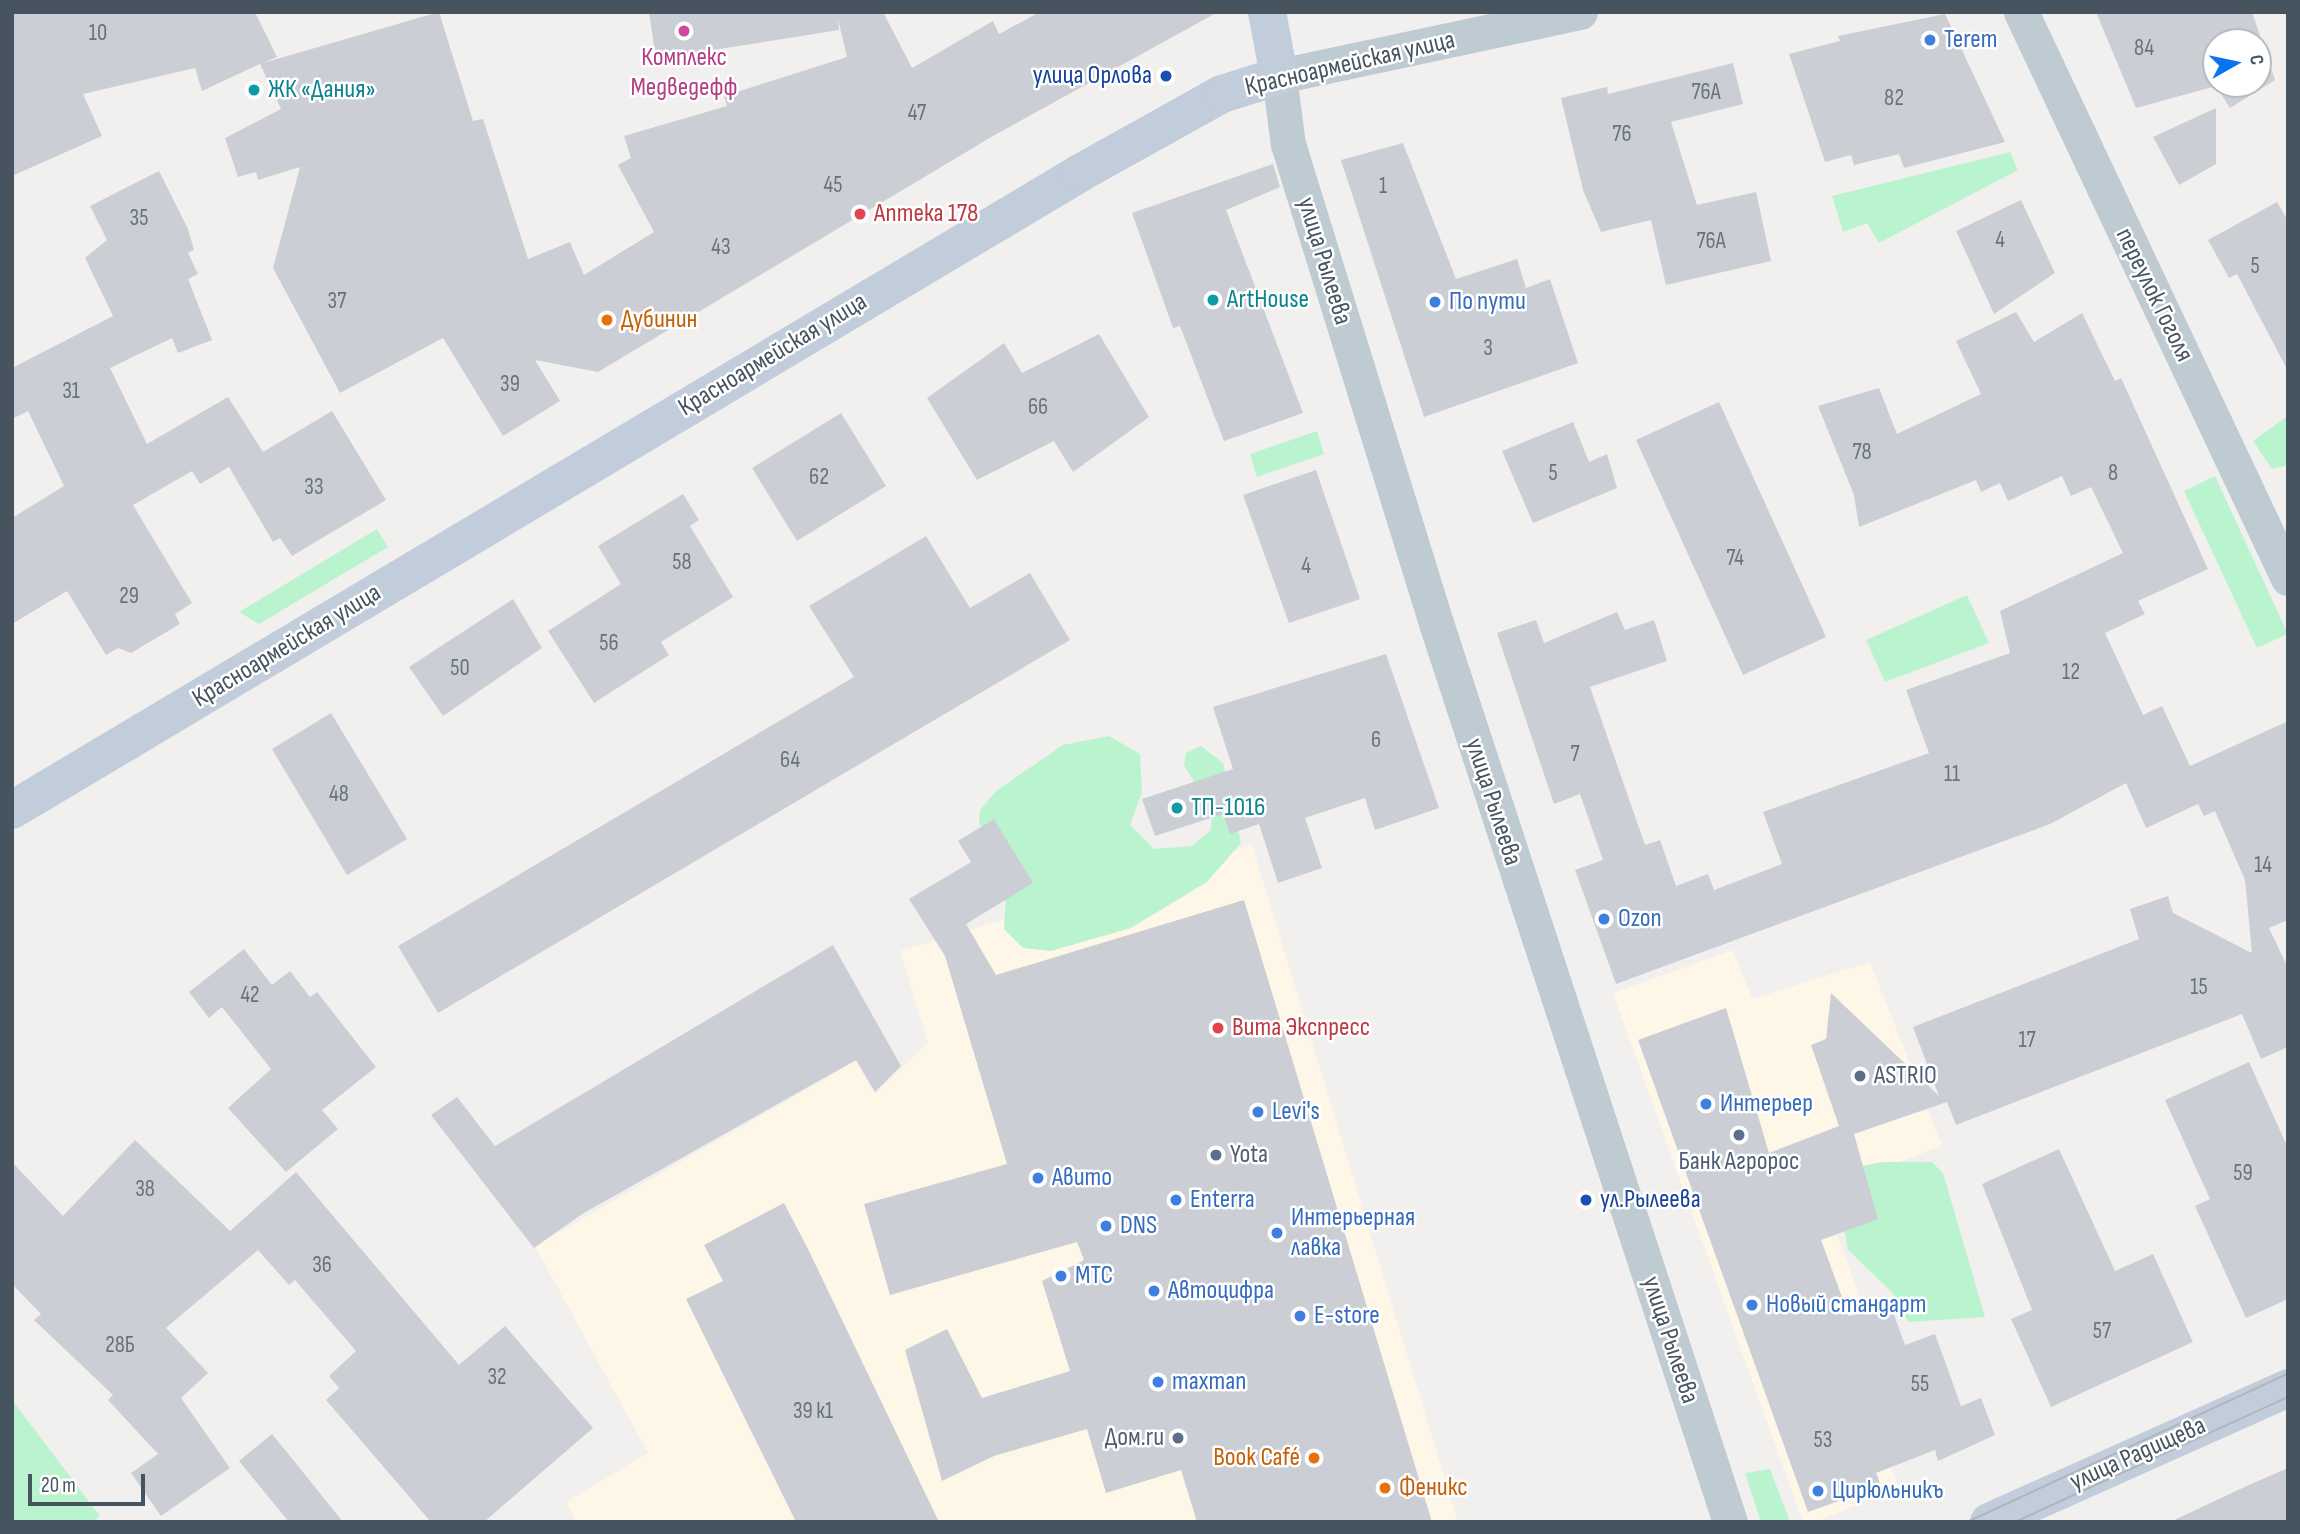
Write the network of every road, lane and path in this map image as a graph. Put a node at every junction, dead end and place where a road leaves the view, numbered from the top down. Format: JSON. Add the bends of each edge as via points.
{"nodes":[{"id":1,"x":1267,"y":12,"type":"edge"},
{"id":2,"x":1580,"y":12,"type":"edge"},
{"id":3,"x":2021,"y":12,"type":"edge"},
{"id":4,"x":1279,"y":76,"type":"junction"},
{"id":5,"x":2288,"y":578,"type":"edge"},
{"id":6,"x":12,"y":810,"type":"edge"},
{"id":7,"x":2288,"y":1388,"type":"edge"},
{"id":8,"x":1730,"y":1522,"type":"edge"},
{"id":9,"x":1989,"y":1522,"type":"edge"}],
"edges":[{"from":1,"to":4,"type":"main road"},
{"from":2,"to":4,"type":"street","name":"Красноармейская улица"},
{"from":3,"to":5,"type":"street","name":"переулок Гоголя"},
{"from":4,"to":6,"type":"main road","name":"Красноармейская улица","via":[[1222,94],[1080,173]]},
{"from":4,"to":8,"type":"street","name":"улица Рылеева","via":[[1288,144],[1506,844]]},
{"from":7,"to":9,"type":"main road","name":"улица Радищева"}]}
